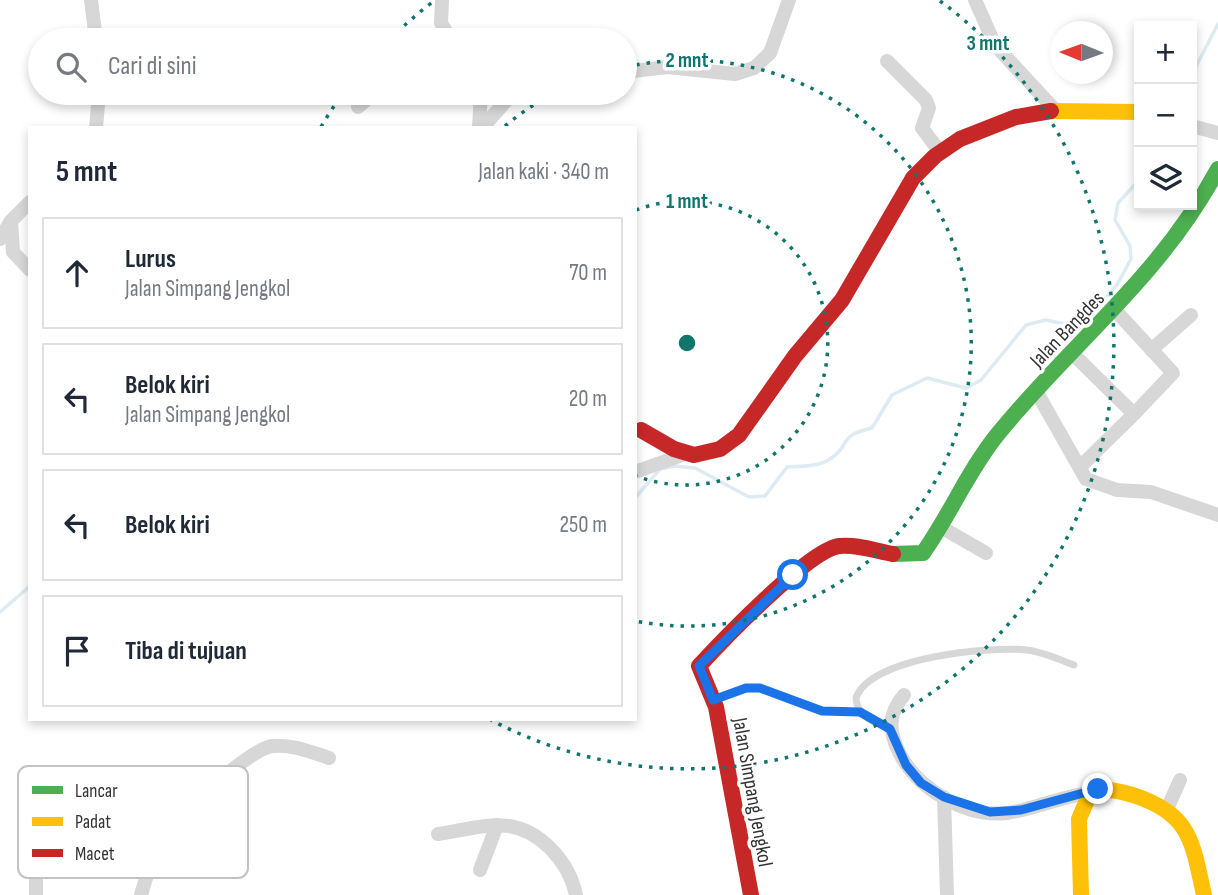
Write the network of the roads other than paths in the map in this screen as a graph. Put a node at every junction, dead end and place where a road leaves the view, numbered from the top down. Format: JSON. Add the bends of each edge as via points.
{"nodes":[{"id":1,"x":91,"y":0,"type":"edge"},
{"id":2,"x":442,"y":0,"type":"edge"},
{"id":3,"x":789,"y":0,"type":"edge"},
{"id":4,"x":975,"y":0,"type":"edge"},
{"id":5,"x":94,"y":28,"type":"edge"},
{"id":6,"x":443,"y":28,"type":"edge"},
{"id":7,"x":887,"y":61,"type":"dead end"},
{"id":8,"x":637,"y":71,"type":"edge"},
{"id":9,"x":98,"y":105,"type":"edge"},
{"id":10,"x":360,"y":105,"type":"edge"},
{"id":11,"x":481,"y":105,"type":"edge"},
{"id":12,"x":502,"y":105,"type":"edge"},
{"id":13,"x":358,"y":107,"type":"dead end"},
{"id":14,"x":1055,"y":110,"type":"junction"},
{"id":15,"x":1134,"y":113,"type":"edge"},
{"id":16,"x":96,"y":126,"type":"edge"},
{"id":17,"x":481,"y":126,"type":"edge"},
{"id":18,"x":483,"y":126,"type":"edge"},
{"id":19,"x":1197,"y":127,"type":"edge"},
{"id":20,"x":1218,"y":133,"type":"edge"},
{"id":21,"x":940,"y":152,"type":"junction"},
{"id":22,"x":1218,"y":169,"type":"edge"},
{"id":23,"x":28,"y":204,"type":"edge"},
{"id":24,"x":11,"y":221,"type":"junction"},
{"id":25,"x":0,"y":239,"type":"edge"},
{"id":26,"x":28,"y":268,"type":"edge"},
{"id":27,"x":1115,"y":310,"type":"junction"},
{"id":28,"x":1191,"y":315,"type":"dead end"},
{"id":29,"x":1151,"y":350,"type":"junction"},
{"id":30,"x":1073,"y":354,"type":"junction"},
{"id":31,"x":1036,"y":391,"type":"junction"},
{"id":32,"x":1134,"y":414,"type":"junction"},
{"id":33,"x":641,"y":430,"type":"dead end"},
{"id":34,"x":685,"y":454,"type":"junction"},
{"id":35,"x":1080,"y":467,"type":"junction"},
{"id":36,"x":637,"y":471,"type":"edge"},
{"id":37,"x":1218,"y":515,"type":"edge"},
{"id":38,"x":939,"y":526,"type":"junction"},
{"id":39,"x":986,"y":554,"type":"dead end"},
{"id":40,"x":1074,"y":665,"type":"dead end"},
{"id":41,"x":904,"y":695,"type":"dead end"},
{"id":42,"x":713,"y":700,"type":"junction"},
{"id":43,"x":860,"y":712,"type":"junction"},
{"id":44,"x":890,"y":729,"type":"junction"},
{"id":45,"x":330,"y":758,"type":"dead end"},
{"id":46,"x":238,"y":766,"type":"edge"},
{"id":47,"x":1181,"y":780,"type":"dead end"},
{"id":48,"x":1090,"y":793,"type":"junction"},
{"id":49,"x":944,"y":797,"type":"junction"},
{"id":50,"x":1168,"y":807,"type":"junction"},
{"id":51,"x":497,"y":825,"type":"junction"},
{"id":52,"x":438,"y":834,"type":"dead end"},
{"id":53,"x":480,"y":870,"type":"dead end"},
{"id":54,"x":146,"y":878,"type":"edge"},
{"id":55,"x":141,"y":895,"type":"edge"},
{"id":56,"x":576,"y":895,"type":"edge"},
{"id":57,"x":751,"y":895,"type":"edge"},
{"id":58,"x":947,"y":895,"type":"edge"},
{"id":59,"x":1081,"y":895,"type":"edge"},
{"id":60,"x":1204,"y":895,"type":"edge"}],
"edges":[{"from":1,"to":5,"type":"street"},
{"from":2,"to":6,"type":"street"},
{"from":3,"to":8,"type":"street","via":[[770,53],[754,68],[735,74],[667,67]]},
{"from":4,"to":14,"type":"street","via":[[995,46]]},
{"from":7,"to":21,"type":"street","via":[[926,100],[929,108],[922,128]]},
{"from":9,"to":16,"type":"street"},
{"from":10,"to":13,"type":"street"},
{"from":11,"to":17,"type":"street"},
{"from":12,"to":18,"type":"street"},
{"from":14,"to":15,"type":"street"},
{"from":14,"to":21,"type":"street","via":[[985,126]]},
{"from":19,"to":20,"type":"street"},
{"from":21,"to":34,"type":"street","via":[[913,178],[842,300],[795,356],[747,426],[720,449],[703,455]]},
{"from":22,"to":27,"type":"street","name":"Jalan Bangdes","via":[[1192,215]]},
{"from":23,"to":24,"type":"street"},
{"from":24,"to":25,"type":"street"},
{"from":24,"to":26,"type":"street","via":[[13,252]]},
{"from":27,"to":29,"type":"street"},
{"from":27,"to":30,"type":"street","name":"Jalan Bangdes"},
{"from":28,"to":29,"type":"street"},
{"from":29,"to":32,"type":"street","via":[[1173,373]]},
{"from":30,"to":31,"type":"street","name":"Jalan Bangdes"},
{"from":30,"to":32,"type":"street"},
{"from":31,"to":35,"type":"street","name":"Jalan Bangdes"},
{"from":31,"to":38,"type":"street","name":"Jalan Simpang Jengkol","via":[[974,464]]},
{"from":32,"to":35,"type":"street"},
{"from":33,"to":34,"type":"street"},
{"from":34,"to":36,"type":"street"},
{"from":35,"to":37,"type":"street","name":"Jalan Bangdes","via":[[1086,478],[1100,486],[1151,492]]},
{"from":38,"to":39,"type":"street"},
{"from":38,"to":42,"type":"street","name":"Jalan Simpang Jengkol","via":[[923,553],[912,556],[834,546],[817,557],[699,666]]},
{"from":40,"to":43,"type":"lane","via":[[1022,649],[923,659],[894,667],[863,685],[856,698]]},
{"from":41,"to":44,"type":"street","via":[[893,711]]},
{"from":42,"to":43,"type":"lane","via":[[760,688],[822,711]]},
{"from":42,"to":57,"type":"street","name":"Jalan Simpang Jengkol"},
{"from":43,"to":44,"type":"lane"},
{"from":44,"to":49,"type":"street","via":[[914,776]]},
{"from":45,"to":46,"type":"street","via":[[269,746]]},
{"from":47,"to":50,"type":"street"},
{"from":48,"to":49,"type":"street","via":[[999,813]]},
{"from":48,"to":50,"type":"street","via":[[1119,791]]},
{"from":48,"to":59,"type":"street","via":[[1079,819]]},
{"from":49,"to":58,"type":"street"},
{"from":50,"to":60,"type":"street","via":[[1185,825]]},
{"from":51,"to":52,"type":"street"},
{"from":51,"to":53,"type":"street"},
{"from":51,"to":56,"type":"street","via":[[523,827],[538,836],[562,860]]},
{"from":54,"to":55,"type":"street"}]}
